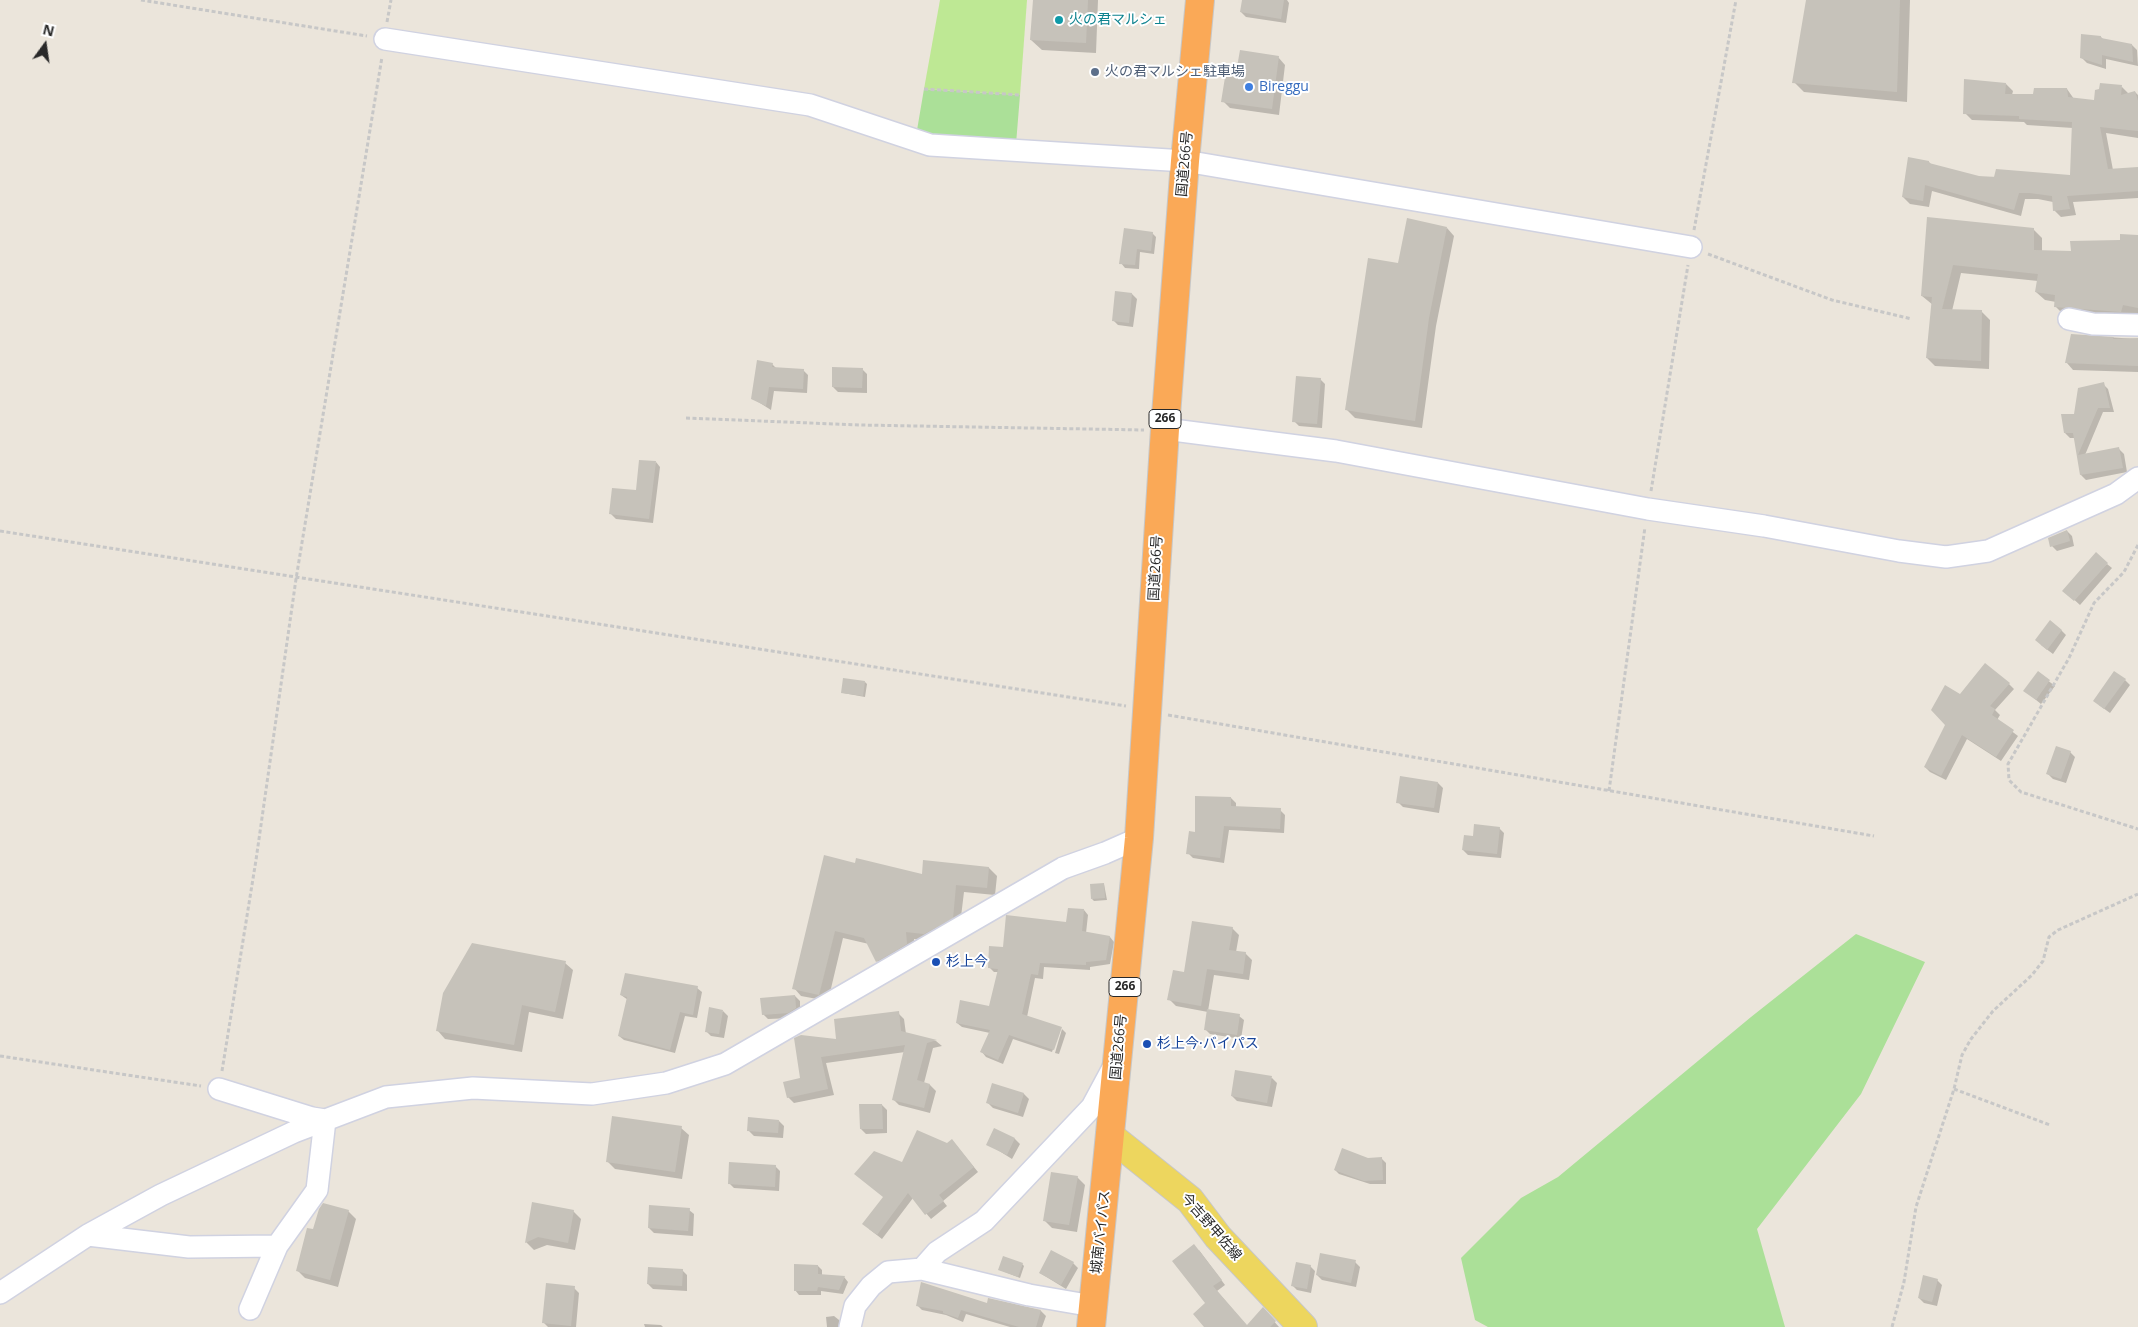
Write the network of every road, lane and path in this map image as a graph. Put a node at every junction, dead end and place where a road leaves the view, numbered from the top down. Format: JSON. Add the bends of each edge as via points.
{"nodes":[{"id":1,"x":141,"y":0,"type":"edge"},
{"id":2,"x":1200,"y":0,"type":"edge"},
{"id":3,"x":1736,"y":0,"type":"edge"},
{"id":4,"x":385,"y":39,"type":"junction"},
{"id":5,"x":924,"y":89,"type":"dead end"},
{"id":6,"x":1020,"y":96,"type":"dead end"},
{"id":7,"x":1184,"y":161,"type":"junction"},
{"id":8,"x":1691,"y":247,"type":"junction"},
{"id":9,"x":1912,"y":319,"type":"dead end"},
{"id":10,"x":2069,"y":319,"type":"dead end"},
{"id":11,"x":2138,"y":325,"type":"edge"},
{"id":12,"x":686,"y":418,"type":"dead end"},
{"id":13,"x":1165,"y":429,"type":"junction"},
{"id":14,"x":2138,"y":478,"type":"edge"},
{"id":15,"x":1648,"y":510,"type":"junction"},
{"id":16,"x":0,"y":532,"type":"edge"},
{"id":17,"x":2138,"y":545,"type":"edge"},
{"id":18,"x":296,"y":579,"type":"junction"},
{"id":19,"x":1148,"y":711,"type":"junction"},
{"id":20,"x":1609,"y":791,"type":"junction"},
{"id":21,"x":2138,"y":829,"type":"edge"},
{"id":22,"x":1874,"y":836,"type":"dead end"},
{"id":23,"x":1139,"y":838,"type":"junction"},
{"id":24,"x":2138,"y":894,"type":"edge"},
{"id":25,"x":0,"y":1056,"type":"edge"},
{"id":26,"x":1118,"y":1057,"type":"junction"},
{"id":27,"x":219,"y":1089,"type":"junction"},
{"id":28,"x":1954,"y":1089,"type":"junction"},
{"id":29,"x":325,"y":1120,"type":"junction"},
{"id":30,"x":2050,"y":1125,"type":"dead end"},
{"id":31,"x":1110,"y":1136,"type":"junction"},
{"id":32,"x":88,"y":1236,"type":"junction"},
{"id":33,"x":277,"y":1246,"type":"junction"},
{"id":34,"x":922,"y":1269,"type":"junction"},
{"id":35,"x":0,"y":1293,"type":"edge"},
{"id":36,"x":250,"y":1309,"type":"dead end"},
{"id":37,"x":1092,"y":1317,"type":"edge"},
{"id":38,"x":850,"y":1327,"type":"edge"},
{"id":39,"x":1303,"y":1327,"type":"edge"},
{"id":40,"x":1892,"y":1327,"type":"edge"}],
"edges":[{"from":1,"to":4,"type":"path"},
{"from":2,"to":7,"type":"highway","name":"国道266号","number":"266"},
{"from":3,"to":8,"type":"path"},
{"from":4,"to":7,"type":"street","via":[[810,105],[930,145]]},
{"from":4,"to":18,"type":"path"},
{"from":5,"to":6,"type":"path"},
{"from":7,"to":8,"type":"street"},
{"from":7,"to":13,"type":"highway","name":"国道266号","number":"266"},
{"from":8,"to":9,"type":"path","via":[[1832,300]]},
{"from":8,"to":15,"type":"path"},
{"from":10,"to":11,"type":"street","via":[[2093,324]]},
{"from":12,"to":13,"type":"path","via":[[1124,431]]},
{"from":13,"to":15,"type":"street","via":[[1336,452]]},
{"from":13,"to":19,"type":"highway","name":"国道266号","number":"266"},
{"from":14,"to":15,"type":"street","via":[[2116,494],[1988,551],[1946,557]]},
{"from":15,"to":20,"type":"path"},
{"from":16,"to":18,"type":"path"},
{"from":17,"to":21,"type":"path","via":[[2124,572],[2094,603],[2069,658],[2008,764],[2009,780],[2021,792]]},
{"from":18,"to":19,"type":"path"},
{"from":18,"to":27,"type":"path"},
{"from":19,"to":20,"type":"path"},
{"from":19,"to":23,"type":"highway","name":"国道266号","number":"266"},
{"from":20,"to":22,"type":"path"},
{"from":23,"to":26,"type":"highway","name":"国道266号","number":"266"},
{"from":23,"to":29,"type":"street","via":[[1063,868],[725,1064],[666,1083],[592,1094],[473,1088],[386,1097]]},
{"from":24,"to":28,"type":"path","via":[[2049,937],[2038,968],[1993,1011],[1971,1039],[1962,1055]]},
{"from":25,"to":27,"type":"path"},
{"from":26,"to":31,"type":"highway","name":"国道266号","number":"266"},
{"from":26,"to":34,"type":"street","via":[[1092,1107],[984,1221],[938,1252]]},
{"from":27,"to":29,"type":"street"},
{"from":28,"to":30,"type":"path"},
{"from":28,"to":40,"type":"path","via":[[1916,1207],[1904,1282]]},
{"from":29,"to":32,"type":"street","via":[[161,1195]]},
{"from":29,"to":33,"type":"street","via":[[317,1190]]},
{"from":31,"to":37,"type":"highway","name":"城南バイパス","number":"266"},
{"from":31,"to":39,"type":"main road","name":"今吉野甲佐線","via":[[1190,1200],[1218,1237]]},
{"from":32,"to":33,"type":"street","via":[[189,1247]]},
{"from":32,"to":35,"type":"street"},
{"from":33,"to":36,"type":"street"},
{"from":34,"to":37,"type":"street","via":[[1029,1295]]},
{"from":34,"to":38,"type":"street","via":[[888,1272],[855,1306]]}]}
